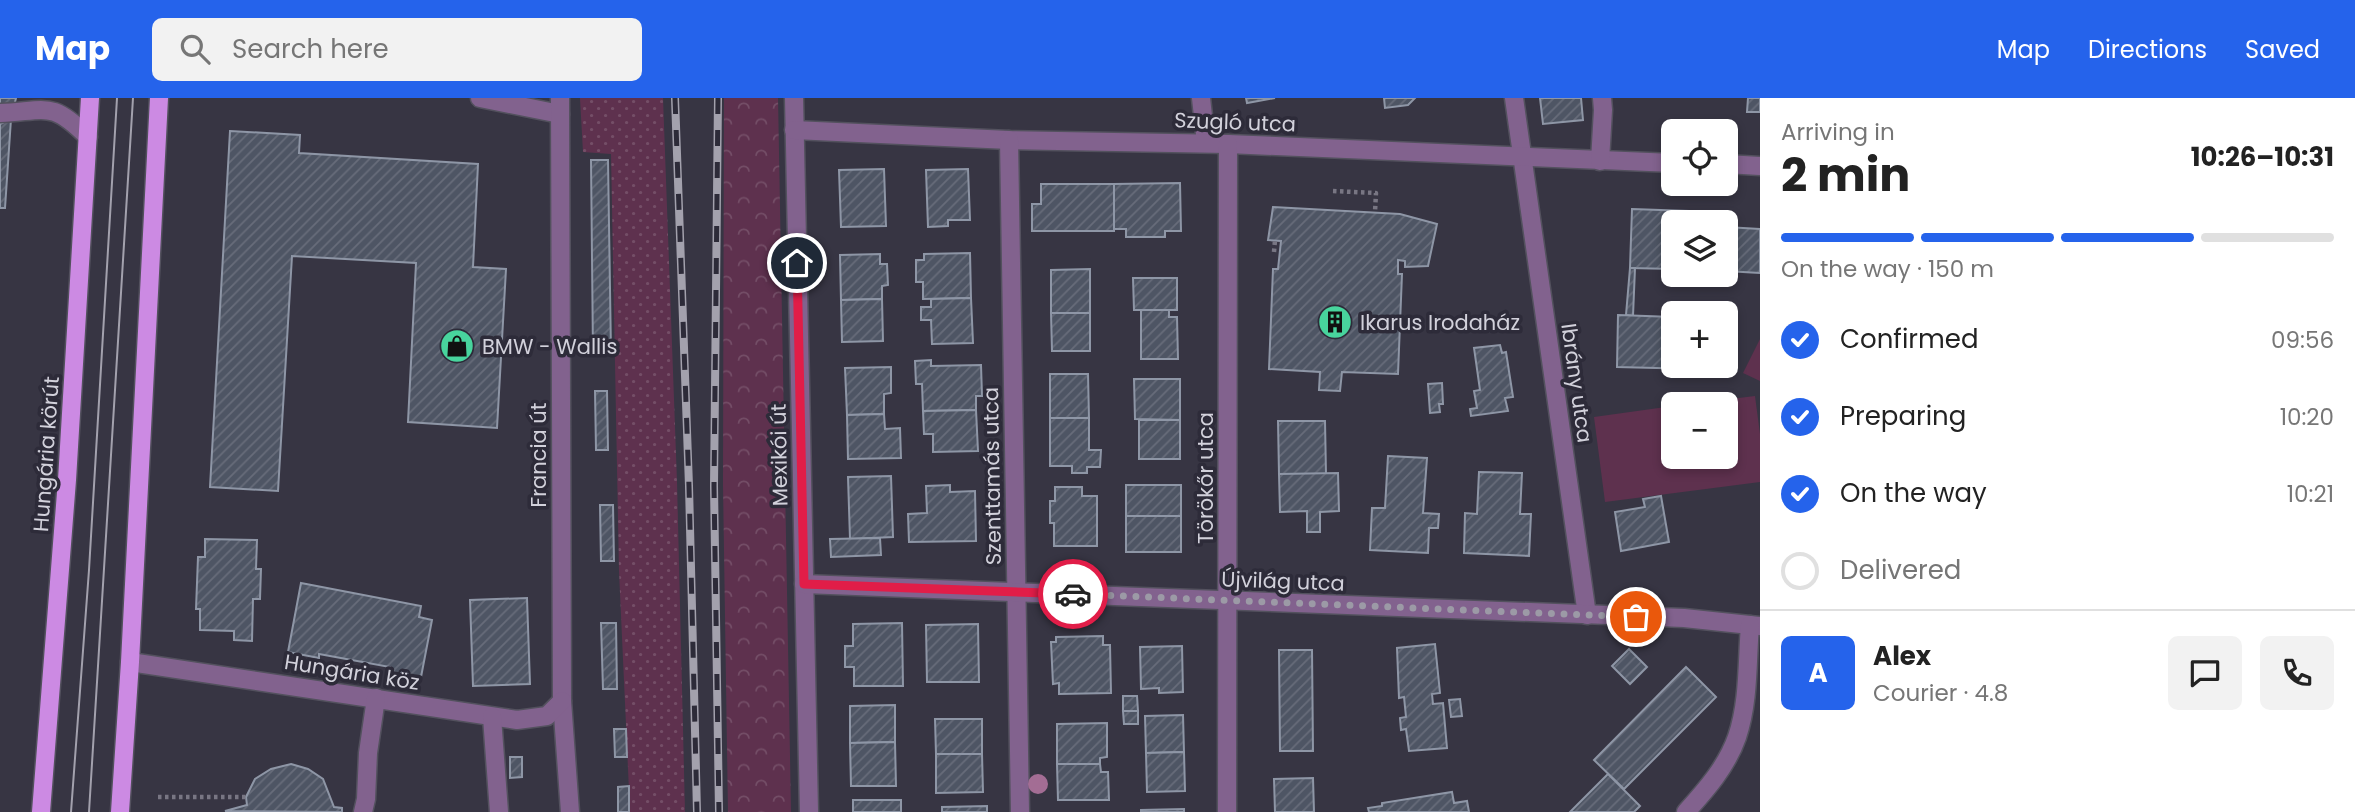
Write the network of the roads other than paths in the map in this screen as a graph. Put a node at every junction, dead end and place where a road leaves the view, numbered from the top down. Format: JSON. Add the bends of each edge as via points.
{"nodes":[{"id":1,"x":90,"y":98,"type":"edge"},
{"id":2,"x":159,"y":98,"type":"edge"},
{"id":3,"x":480,"y":98,"type":"edge"},
{"id":4,"x":794,"y":98,"type":"edge"},
{"id":5,"x":1201,"y":98,"type":"edge"},
{"id":6,"x":1514,"y":98,"type":"edge"},
{"id":7,"x":1607,"y":102,"type":"edge"},
{"id":8,"x":560,"y":106,"type":"edge"},
{"id":9,"x":1,"y":112,"type":"edge"},
{"id":10,"x":794,"y":130,"type":"junction"},
{"id":11,"x":88,"y":137,"type":"junction"},
{"id":12,"x":1009,"y":140,"type":"junction"},
{"id":13,"x":1206,"y":143,"type":"junction"},
{"id":14,"x":1228,"y":144,"type":"junction"},
{"id":15,"x":1522,"y":158,"type":"junction"},
{"id":16,"x":1600,"y":160,"type":"junction"},
{"id":17,"x":1661,"y":163,"type":"edge"},
{"id":18,"x":1738,"y":165,"type":"edge"},
{"id":19,"x":1760,"y":166,"type":"edge"},
{"id":20,"x":804,"y":584,"type":"junction"},
{"id":21,"x":1017,"y":591,"type":"junction"},
{"id":22,"x":1228,"y":602,"type":"junction"},
{"id":23,"x":1587,"y":615,"type":"junction"},
{"id":24,"x":1755,"y":625,"type":"edge"},
{"id":25,"x":130,"y":662,"type":"junction"},
{"id":26,"x":376,"y":698,"type":"junction"},
{"id":27,"x":562,"y":701,"type":"junction"},
{"id":28,"x":492,"y":717,"type":"junction"},
{"id":29,"x":41,"y":812,"type":"edge"},
{"id":30,"x":120,"y":812,"type":"edge"},
{"id":31,"x":363,"y":812,"type":"edge"},
{"id":32,"x":499,"y":812,"type":"edge"},
{"id":33,"x":570,"y":812,"type":"edge"},
{"id":34,"x":809,"y":812,"type":"edge"},
{"id":35,"x":1020,"y":812,"type":"edge"},
{"id":36,"x":1227,"y":812,"type":"edge"},
{"id":37,"x":1686,"y":812,"type":"edge"}],
"edges":[{"from":1,"to":11,"type":"main road","name":"Hungária körút"},
{"from":2,"to":25,"type":"main road"},
{"from":3,"to":8,"type":"street"},
{"from":4,"to":10,"type":"street","name":"Mexikói út"},
{"from":5,"to":13,"type":"street"},
{"from":6,"to":15,"type":"street","name":"Ibrány utca"},
{"from":7,"to":16,"type":"street"},
{"from":8,"to":27,"type":"street","name":"Francia út"},
{"from":9,"to":11,"type":"street","via":[[49,109],[69,118]]},
{"from":10,"to":12,"type":"street","name":"Szugló utca"},
{"from":10,"to":20,"type":"street","name":"Mexikói út"},
{"from":11,"to":29,"type":"main road","name":"Hungária körút","via":[[68,480]]},
{"from":12,"to":13,"type":"street","name":"Szugló utca"},
{"from":12,"to":21,"type":"street","name":"Szenttamás utca"},
{"from":13,"to":14,"type":"street","name":"Szugló utca"},
{"from":14,"to":15,"type":"street","name":"Szugló utca"},
{"from":14,"to":22,"type":"street","name":"Törökőr utca"},
{"from":15,"to":16,"type":"street","name":"Szugló utca"},
{"from":15,"to":23,"type":"street","name":"Ibrány utca"},
{"from":16,"to":17,"type":"street","name":"Szugló utca"},
{"from":18,"to":19,"type":"street"},
{"from":20,"to":21,"type":"street","name":"Újvilág utca"},
{"from":20,"to":34,"type":"street","name":"Mexikói út"},
{"from":21,"to":22,"type":"street","name":"Újvilág utca"},
{"from":21,"to":35,"type":"street","name":"Szenttamás utca"},
{"from":22,"to":23,"type":"street","name":"Újvilág utca"},
{"from":22,"to":36,"type":"street","name":"Törökőr utca"},
{"from":23,"to":24,"type":"street","name":"Újvilág utca"},
{"from":24,"to":37,"type":"street","via":[[1736,739],[1724,765]]},
{"from":25,"to":26,"type":"street","name":"Hungária köz"},
{"from":25,"to":30,"type":"main road"},
{"from":26,"to":28,"type":"street","name":"Hungária köz"},
{"from":26,"to":31,"type":"street"},
{"from":27,"to":28,"type":"street","name":"Hungária köz","via":[[547,716]]},
{"from":27,"to":33,"type":"street","name":"Francia út"},
{"from":28,"to":32,"type":"street"}]}
